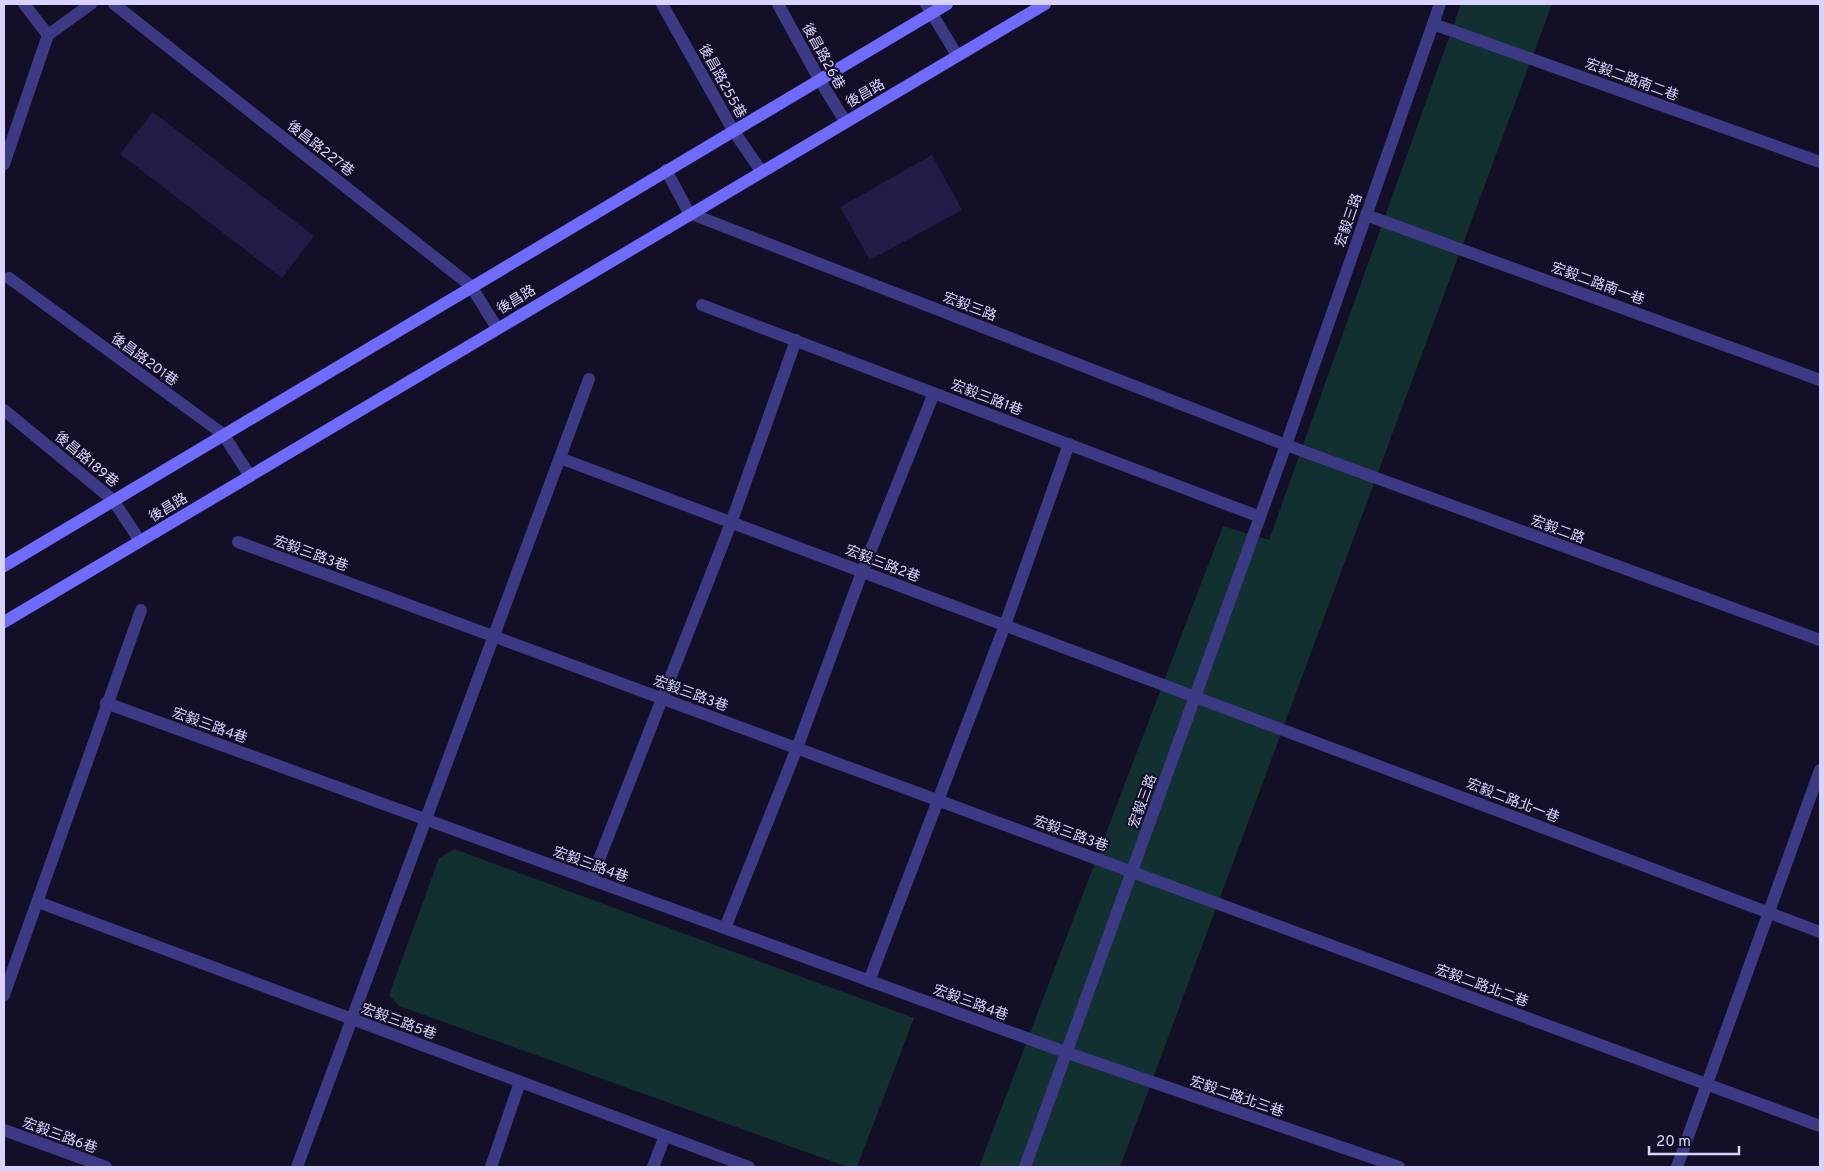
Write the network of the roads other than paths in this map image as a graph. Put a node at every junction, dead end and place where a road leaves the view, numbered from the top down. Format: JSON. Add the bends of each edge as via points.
{"nodes":[{"id":1,"x":24,"y":4,"type":"edge"},
{"id":2,"x":90,"y":4,"type":"edge"},
{"id":3,"x":114,"y":4,"type":"edge"},
{"id":4,"x":662,"y":4,"type":"edge"},
{"id":5,"x":778,"y":4,"type":"edge"},
{"id":6,"x":947,"y":4,"type":"edge"},
{"id":7,"x":1045,"y":4,"type":"edge"},
{"id":8,"x":1440,"y":4,"type":"edge"},
{"id":9,"x":928,"y":8,"type":"edge"},
{"id":10,"x":1433,"y":24,"type":"junction"},
{"id":11,"x":48,"y":35,"type":"junction"},
{"id":12,"x":957,"y":55,"type":"junction"},
{"id":13,"x":819,"y":80,"type":"junction"},
{"id":14,"x":846,"y":121,"type":"junction"},
{"id":15,"x":734,"y":130,"type":"junction"},
{"id":16,"x":1820,"y":162,"type":"edge"},
{"id":17,"x":4,"y":164,"type":"edge"},
{"id":18,"x":666,"y":170,"type":"junction"},
{"id":19,"x":761,"y":171,"type":"junction"},
{"id":20,"x":689,"y":213,"type":"junction"},
{"id":21,"x":1366,"y":215,"type":"junction"},
{"id":22,"x":9,"y":278,"type":"dead end"},
{"id":23,"x":471,"y":286,"type":"junction"},
{"id":24,"x":702,"y":304,"type":"dead end"},
{"id":25,"x":497,"y":328,"type":"junction"},
{"id":26,"x":796,"y":340,"type":"junction"},
{"id":27,"x":589,"y":379,"type":"dead end"},
{"id":28,"x":1820,"y":380,"type":"edge"},
{"id":29,"x":934,"y":393,"type":"junction"},
{"id":30,"x":4,"y":410,"type":"edge"},
{"id":31,"x":222,"y":434,"type":"junction"},
{"id":32,"x":1069,"y":444,"type":"junction"},
{"id":33,"x":1286,"y":445,"type":"junction"},
{"id":34,"x":560,"y":458,"type":"junction"},
{"id":35,"x":250,"y":476,"type":"junction"},
{"id":36,"x":113,"y":500,"type":"junction"},
{"id":37,"x":1260,"y":517,"type":"junction"},
{"id":38,"x":732,"y":523,"type":"junction"},
{"id":39,"x":140,"y":541,"type":"junction"},
{"id":40,"x":238,"y":542,"type":"dead end"},
{"id":41,"x":4,"y":566,"type":"edge"},
{"id":42,"x":862,"y":572,"type":"junction"},
{"id":43,"x":141,"y":610,"type":"dead end"},
{"id":44,"x":4,"y":622,"type":"edge"},
{"id":45,"x":1005,"y":625,"type":"junction"},
{"id":46,"x":494,"y":636,"type":"junction"},
{"id":47,"x":1820,"y":640,"type":"edge"},
{"id":48,"x":1195,"y":697,"type":"junction"},
{"id":49,"x":662,"y":699,"type":"junction"},
{"id":50,"x":106,"y":703,"type":"junction"},
{"id":51,"x":797,"y":748,"type":"junction"},
{"id":52,"x":1820,"y":770,"type":"edge"},
{"id":53,"x":938,"y":801,"type":"junction"},
{"id":54,"x":424,"y":819,"type":"junction"},
{"id":55,"x":1132,"y":872,"type":"junction"},
{"id":56,"x":590,"y":880,"type":"junction"},
{"id":57,"x":38,"y":902,"type":"junction"},
{"id":58,"x":1768,"y":912,"type":"junction"},
{"id":59,"x":724,"y":928,"type":"junction"},
{"id":60,"x":1820,"y":932,"type":"edge"},
{"id":61,"x":869,"y":981,"type":"junction"},
{"id":62,"x":4,"y":995,"type":"edge"},
{"id":63,"x":352,"y":1019,"type":"junction"},
{"id":64,"x":1065,"y":1052,"type":"junction"},
{"id":65,"x":520,"y":1082,"type":"junction"},
{"id":66,"x":1706,"y":1084,"type":"junction"},
{"id":67,"x":1820,"y":1126,"type":"edge"},
{"id":68,"x":4,"y":1130,"type":"edge"},
{"id":69,"x":664,"y":1136,"type":"junction"},
{"id":70,"x":106,"y":1167,"type":"edge"},
{"id":71,"x":297,"y":1167,"type":"edge"},
{"id":72,"x":491,"y":1167,"type":"edge"},
{"id":73,"x":653,"y":1167,"type":"edge"},
{"id":74,"x":749,"y":1167,"type":"edge"},
{"id":75,"x":1025,"y":1167,"type":"edge"},
{"id":76,"x":1399,"y":1167,"type":"edge"},
{"id":77,"x":1677,"y":1167,"type":"edge"}],
"edges":[{"from":1,"to":11,"type":"street"},
{"from":2,"to":11,"type":"street"},
{"from":3,"to":23,"type":"street","name":"後昌路227巷"},
{"from":4,"to":15,"type":"street","name":"後昌路255巷"},
{"from":5,"to":13,"type":"street","name":"後昌路26巷"},
{"from":6,"to":9,"type":"street"},
{"from":7,"to":12,"type":"street","name":"後昌路"},
{"from":8,"to":10,"type":"street","name":"宏毅三路"},
{"from":9,"to":12,"type":"street"},
{"from":9,"to":13,"type":"street"},
{"from":10,"to":16,"type":"street","name":"宏毅二路南二巷"},
{"from":10,"to":21,"type":"street","name":"宏毅三路"},
{"from":11,"to":17,"type":"street"},
{"from":12,"to":14,"type":"street","name":"後昌路"},
{"from":13,"to":14,"type":"street","name":"後昌路26巷"},
{"from":13,"to":15,"type":"street"},
{"from":14,"to":19,"type":"street","name":"後昌路"},
{"from":15,"to":18,"type":"street"},
{"from":15,"to":19,"type":"street","name":"後昌路255巷"},
{"from":18,"to":20,"type":"street"},
{"from":18,"to":23,"type":"street"},
{"from":19,"to":20,"type":"street","name":"後昌路"},
{"from":20,"to":25,"type":"street","name":"後昌路"},
{"from":20,"to":33,"type":"street","name":"宏毅三路"},
{"from":21,"to":28,"type":"street","name":"宏毅二路南一巷"},
{"from":21,"to":33,"type":"street","name":"宏毅三路"},
{"from":22,"to":31,"type":"street","name":"後昌路201巷"},
{"from":23,"to":25,"type":"street","name":"後昌路227巷"},
{"from":23,"to":31,"type":"street"},
{"from":24,"to":26,"type":"street","name":"宏毅三路1巷"},
{"from":25,"to":35,"type":"street","name":"後昌路"},
{"from":26,"to":29,"type":"street","name":"宏毅三路1巷"},
{"from":26,"to":38,"type":"street"},
{"from":27,"to":34,"type":"street"},
{"from":29,"to":32,"type":"street","name":"宏毅三路1巷"},
{"from":29,"to":42,"type":"street"},
{"from":30,"to":36,"type":"street","name":"後昌路189巷"},
{"from":31,"to":35,"type":"street","name":"後昌路201巷"},
{"from":31,"to":36,"type":"street"},
{"from":32,"to":37,"type":"street","name":"宏毅三路1巷"},
{"from":32,"to":45,"type":"street"},
{"from":33,"to":37,"type":"street","name":"宏毅三路"},
{"from":33,"to":47,"type":"street","name":"宏毅二路"},
{"from":34,"to":38,"type":"street","name":"宏毅三路2巷"},
{"from":34,"to":46,"type":"street"},
{"from":35,"to":39,"type":"street","name":"後昌路"},
{"from":36,"to":39,"type":"street","name":"後昌路189巷"},
{"from":36,"to":41,"type":"street"},
{"from":37,"to":48,"type":"street","name":"宏毅三路"},
{"from":38,"to":42,"type":"street","name":"宏毅三路2巷"},
{"from":38,"to":49,"type":"street"},
{"from":39,"to":44,"type":"street","name":"後昌路"},
{"from":40,"to":46,"type":"street","name":"宏毅三路3巷"},
{"from":42,"to":45,"type":"street","name":"宏毅三路2巷"},
{"from":42,"to":51,"type":"street"},
{"from":43,"to":50,"type":"street"},
{"from":45,"to":48,"type":"street","name":"宏毅三路2巷"},
{"from":45,"to":53,"type":"street"},
{"from":46,"to":49,"type":"street","name":"宏毅三路3巷"},
{"from":46,"to":54,"type":"street"},
{"from":48,"to":55,"type":"street","name":"宏毅三路"},
{"from":48,"to":58,"type":"street","name":"宏毅二路北一巷"},
{"from":49,"to":51,"type":"street","name":"宏毅三路3巷"},
{"from":49,"to":56,"type":"street"},
{"from":50,"to":54,"type":"street","name":"宏毅三路4巷"},
{"from":50,"to":57,"type":"street"},
{"from":51,"to":53,"type":"street","name":"宏毅三路3巷"},
{"from":51,"to":59,"type":"street"},
{"from":52,"to":58,"type":"street"},
{"from":53,"to":55,"type":"street","name":"宏毅三路3巷"},
{"from":53,"to":61,"type":"street"},
{"from":54,"to":56,"type":"street","name":"宏毅三路4巷"},
{"from":54,"to":63,"type":"street"},
{"from":55,"to":64,"type":"street","name":"宏毅三路"},
{"from":55,"to":66,"type":"street","name":"宏毅二路北二巷"},
{"from":56,"to":59,"type":"street","name":"宏毅三路4巷"},
{"from":57,"to":62,"type":"street"},
{"from":57,"to":63,"type":"street","name":"宏毅三路5巷"},
{"from":58,"to":60,"type":"street","name":"宏毅二路北一巷"},
{"from":58,"to":66,"type":"street"},
{"from":59,"to":61,"type":"street","name":"宏毅三路4巷"},
{"from":61,"to":64,"type":"street","name":"宏毅三路4巷"},
{"from":63,"to":65,"type":"street","name":"宏毅三路5巷"},
{"from":63,"to":71,"type":"street"},
{"from":64,"to":75,"type":"street","name":"宏毅三路"},
{"from":64,"to":76,"type":"street","name":"宏毅二路北三巷"},
{"from":65,"to":69,"type":"street","name":"宏毅三路5巷"},
{"from":65,"to":72,"type":"street"},
{"from":66,"to":67,"type":"street","name":"宏毅二路北二巷"},
{"from":66,"to":77,"type":"street"},
{"from":68,"to":70,"type":"street","name":"宏毅三路6巷"},
{"from":69,"to":73,"type":"street"},
{"from":69,"to":74,"type":"street","name":"宏毅三路5巷"}]}
